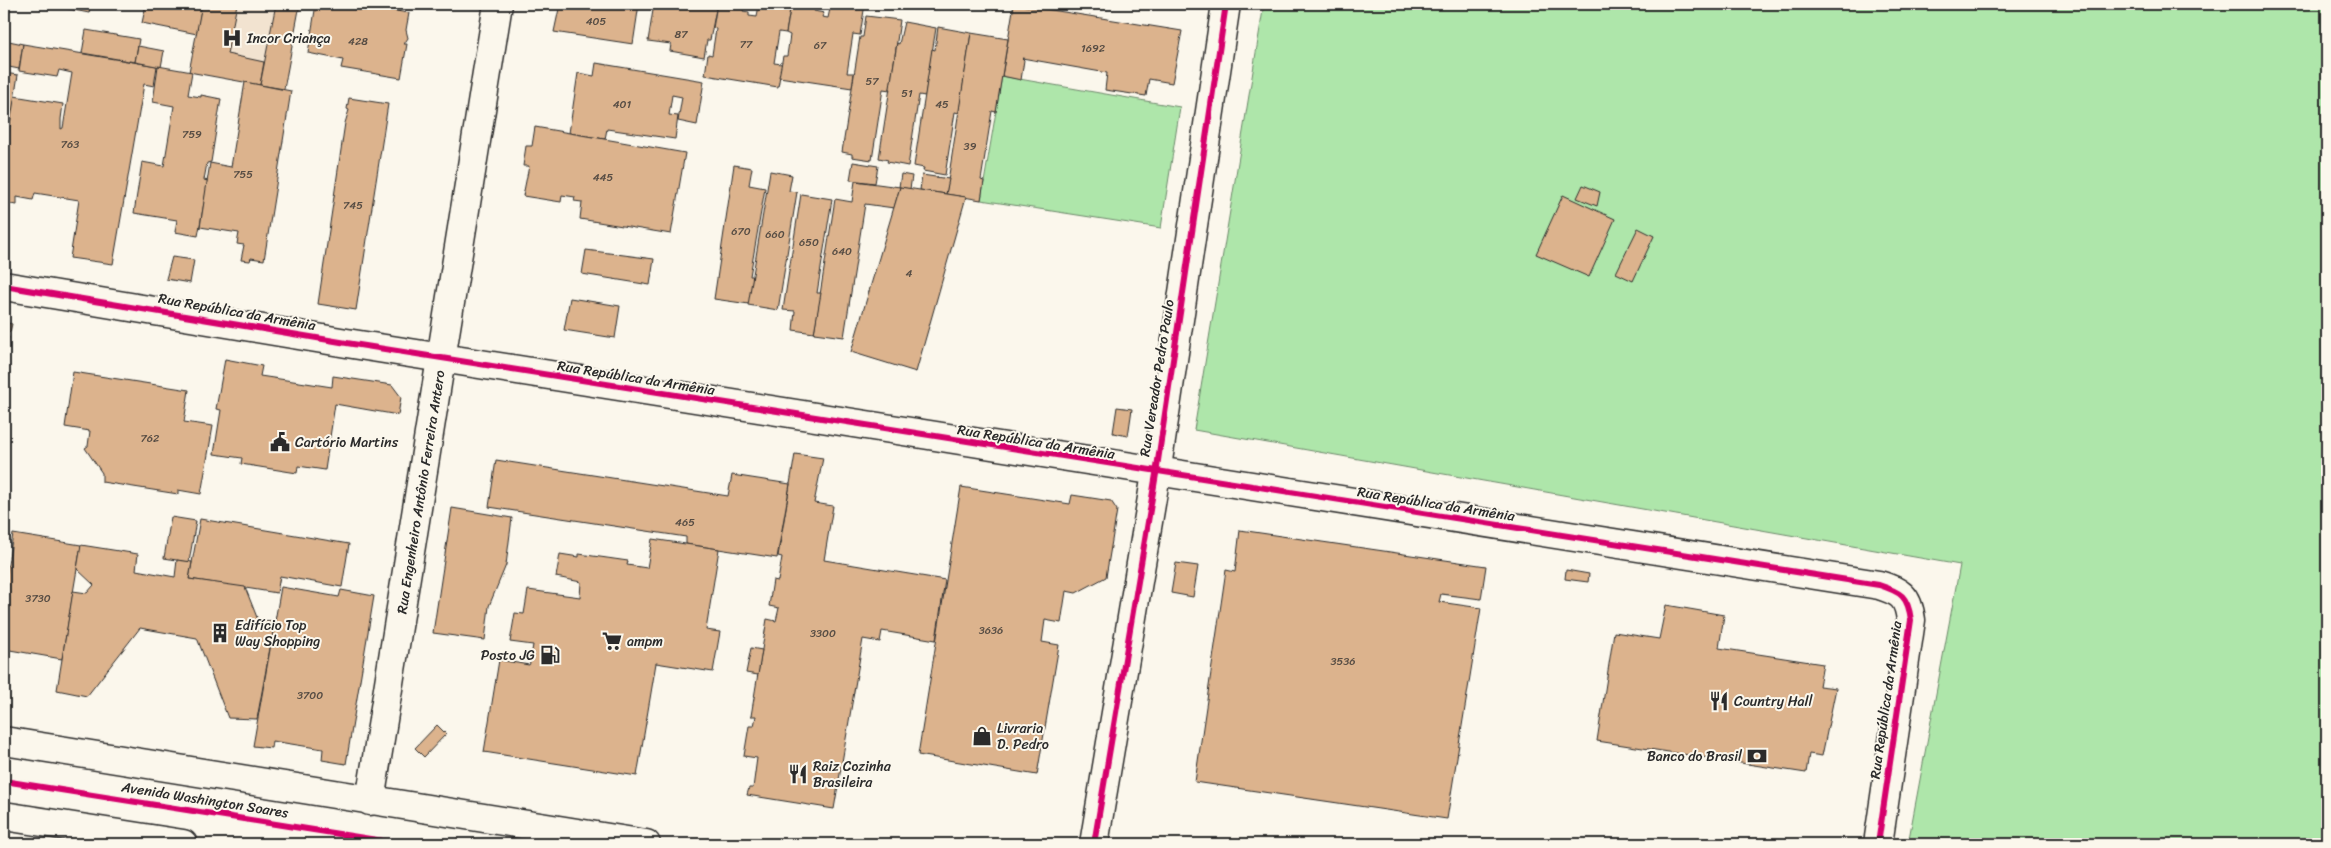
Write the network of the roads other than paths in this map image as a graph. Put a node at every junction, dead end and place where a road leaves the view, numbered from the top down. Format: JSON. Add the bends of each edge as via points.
{"nodes":[{"id":1,"x":498,"y":4,"type":"edge"},
{"id":2,"x":1226,"y":4,"type":"edge"},
{"id":3,"x":4,"y":286,"type":"edge"},
{"id":4,"x":442,"y":360,"type":"junction"},
{"id":5,"x":1156,"y":474,"type":"junction"},
{"id":6,"x":4,"y":741,"type":"edge"},
{"id":7,"x":370,"y":801,"type":"junction"},
{"id":8,"x":4,"y":816,"type":"edge"},
{"id":9,"x":183,"y":844,"type":"edge"},
{"id":10,"x":646,"y":844,"type":"edge"},
{"id":11,"x":1094,"y":844,"type":"edge"},
{"id":12,"x":1878,"y":844,"type":"edge"}],
"edges":[{"from":1,"to":4,"type":"main road","name":"Rua Engenheiro Antônio Ferreira Antero"},
{"from":2,"to":5,"type":"main road","name":"Rua Vereador Pedro Paulo"},
{"from":3,"to":4,"type":"main road","name":"Rua República da Armênia"},
{"from":4,"to":5,"type":"main road","name":"Rua República da Armênia"},
{"from":4,"to":7,"type":"main road","name":"Rua Engenheiro Antônio Ferreira Antero"},
{"from":5,"to":11,"type":"main road","name":"Rua Vereador Pedro Paulo"},
{"from":5,"to":12,"type":"main road","name":"Rua República da Armênia","via":[[1879,585],[1897,591],[1909,608],[1911,620]]},
{"from":6,"to":7,"type":"main road","name":"Avenida Washington Soares"},
{"from":7,"to":10,"type":"main road","name":"Avenida Washington Soares"},
{"from":8,"to":9,"type":"main road"}]}
